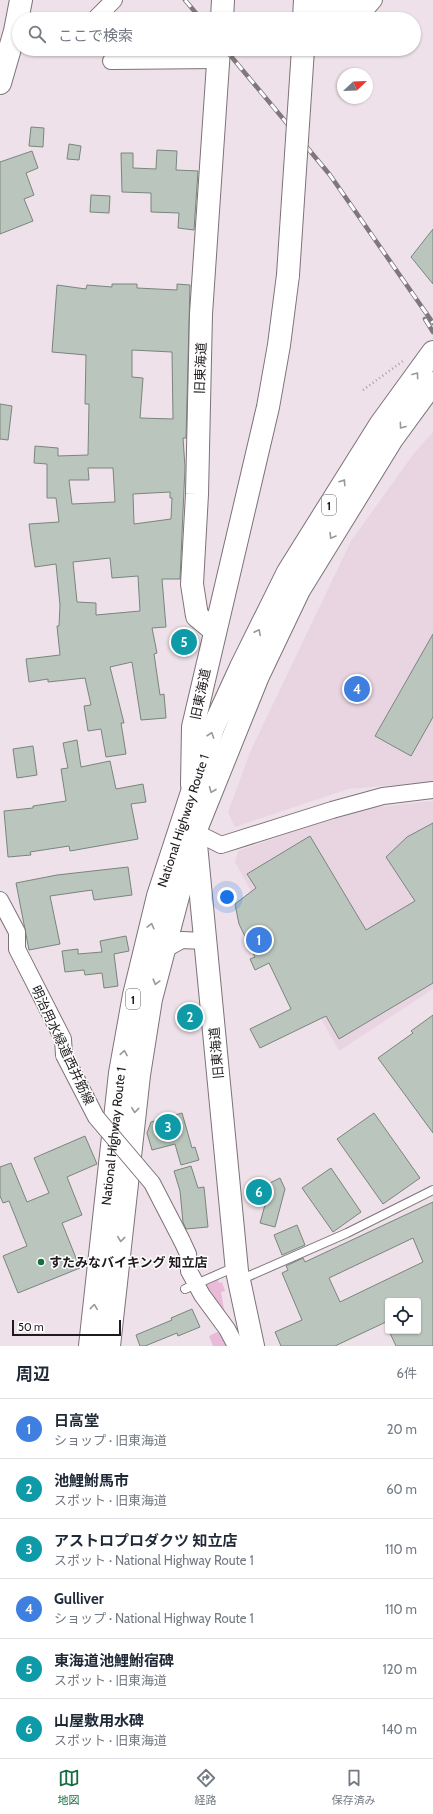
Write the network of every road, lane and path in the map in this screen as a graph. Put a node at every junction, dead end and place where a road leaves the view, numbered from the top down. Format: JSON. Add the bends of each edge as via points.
{"nodes":[{"id":1,"x":21,"y":0,"type":"edge"},
{"id":2,"x":114,"y":0,"type":"edge"},
{"id":3,"x":223,"y":0,"type":"edge"},
{"id":4,"x":374,"y":0,"type":"edge"},
{"id":5,"x":305,"y":9,"type":"edge"},
{"id":6,"x":20,"y":12,"type":"edge"},
{"id":7,"x":102,"y":12,"type":"edge"},
{"id":8,"x":222,"y":12,"type":"edge"},
{"id":9,"x":12,"y":47,"type":"edge"},
{"id":10,"x":188,"y":56,"type":"edge"},
{"id":11,"x":219,"y":56,"type":"edge"},
{"id":12,"x":302,"y":56,"type":"edge"},
{"id":13,"x":111,"y":61,"type":"dead end"},
{"id":14,"x":0,"y":82,"type":"edge"},
{"id":15,"x":433,"y":352,"type":"edge"},
{"id":16,"x":404,"y":360,"type":"dead end"},
{"id":17,"x":433,"y":383,"type":"edge"},
{"id":18,"x":363,"y":390,"type":"dead end"},
{"id":19,"x":214,"y":630,"type":"junction"},
{"id":20,"x":250,"y":672,"type":"junction"},
{"id":21,"x":433,"y":790,"type":"edge"},
{"id":22,"x":192,"y":791,"type":"junction"},
{"id":23,"x":195,"y":832,"type":"junction"},
{"id":24,"x":0,"y":900,"type":"edge"},
{"id":25,"x":205,"y":941,"type":"junction"},
{"id":26,"x":164,"y":950,"type":"junction"},
{"id":27,"x":433,"y":1190,"type":"edge"},
{"id":28,"x":238,"y":1273,"type":"junction"},
{"id":29,"x":190,"y":1286,"type":"junction"},
{"id":30,"x":90,"y":1346,"type":"edge"},
{"id":31,"x":109,"y":1346,"type":"edge"},
{"id":32,"x":236,"y":1346,"type":"edge"},
{"id":33,"x":252,"y":1346,"type":"edge"}],
"edges":[{"from":1,"to":6,"type":"main road"},
{"from":2,"to":7,"type":"street"},
{"from":3,"to":8,"type":"main road"},
{"from":4,"to":5,"type":"street","via":[[368,7]]},
{"from":9,"to":14,"type":"main road"},
{"from":10,"to":13,"type":"street"},
{"from":11,"to":19,"type":"main road","name":"旧東海道","via":[[201,314],[192,584],[197,616]]},
{"from":12,"to":19,"type":"main road","bridge":true,"via":[[288,275],[279,345],[268,407]]},
{"from":20,"to":15,"type":"main road","name":"National Highway Route 1","number":"1","one_way":true,"via":[[288,572],[380,425]]},
{"from":16,"to":18,"type":"path"},
{"from":17,"to":20,"type":"main road","name":"National Highway Route 1","number":"1","one_way":true,"via":[[392,439]]},
{"from":19,"to":22,"type":"main road","name":"旧東海道","via":[[193,727]]},
{"from":22,"to":20,"type":"main road","name":"National Highway Route 1","number":"1","one_way":true,"via":[[213,728]]},
{"from":20,"to":23,"type":"main road","name":"National Highway Route 1","number":"1","one_way":true},
{"from":21,"to":23,"type":"street","via":[[383,796],[220,845]]},
{"from":22,"to":23,"type":"main road","name":"旧東海道"},
{"from":30,"to":22,"type":"main road","name":"National Highway Route 1","number":"1","one_way":true,"via":[[120,1073],[134,995],[158,896]]},
{"from":23,"to":25,"type":"main road","name":"旧東海道"},
{"from":23,"to":26,"type":"main road","name":"National Highway Route 1","number":"1"},
{"from":24,"to":29,"type":"street","name":"明治用水緑道西井筋線","bridge":true,"via":[[17,932],[17,949],[63,1039],[64,1055],[96,1117],[152,1183],[182,1241],[188,1254]]},
{"from":25,"to":26,"type":"street","via":[[182,940]]},
{"from":25,"to":28,"type":"main road","name":"旧東海道"},
{"from":26,"to":31,"type":"main road","name":"National Highway Route 1","number":"1","one_way":true,"via":[[151,999],[139,1074]]},
{"from":27,"to":28,"type":"lane","via":[[347,1233]]},
{"from":28,"to":29,"type":"lane"},
{"from":28,"to":33,"type":"main road","name":"旧東海道"},
{"from":29,"to":32,"type":"street","name":"明治用水緑道西井筋線","via":[[202,1295],[230,1333]]}]}
